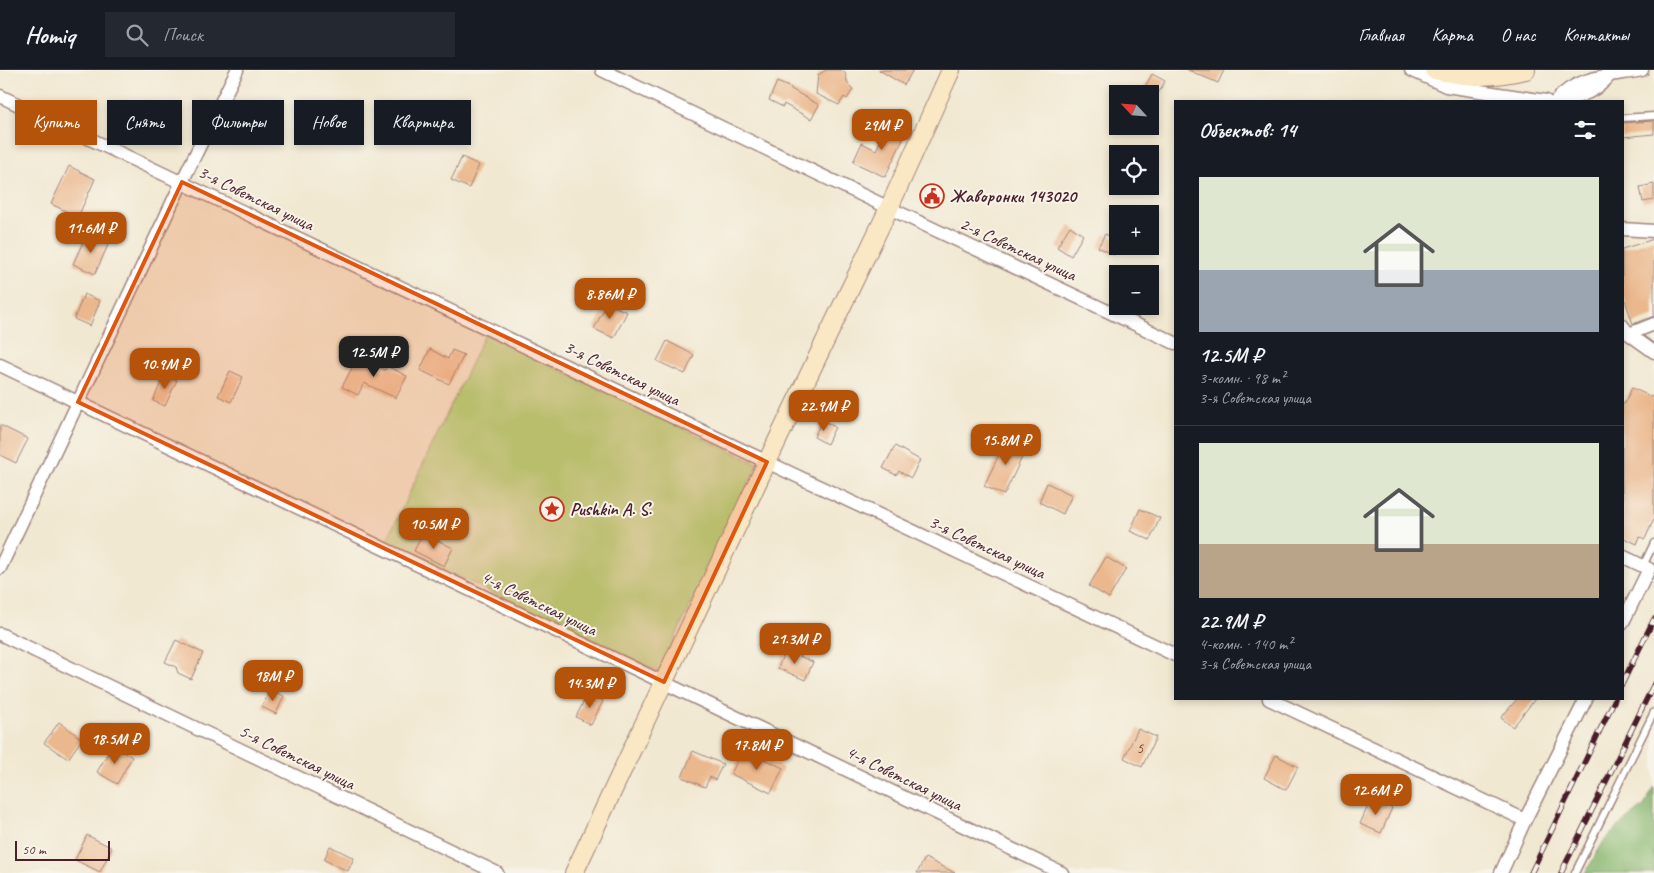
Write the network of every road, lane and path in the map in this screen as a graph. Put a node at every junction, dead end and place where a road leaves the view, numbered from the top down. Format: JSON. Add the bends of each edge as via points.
{"nodes":[{"id":1,"x":237,"y":70,"type":"edge"},
{"id":2,"x":602,"y":70,"type":"edge"},
{"id":3,"x":951,"y":70,"type":"edge"},
{"id":4,"x":1411,"y":70,"type":"edge"},
{"id":5,"x":1434,"y":70,"type":"edge"},
{"id":6,"x":1526,"y":70,"type":"edge"},
{"id":7,"x":1642,"y":70,"type":"edge"},
{"id":8,"x":1609,"y":76,"type":"junction"},
{"id":9,"x":0,"y":96,"type":"edge"},
{"id":10,"x":1539,"y":100,"type":"edge"},
{"id":11,"x":1557,"y":100,"type":"edge"},
{"id":12,"x":1566,"y":100,"type":"edge"},
{"id":13,"x":1654,"y":116,"type":"edge"},
{"id":14,"x":1624,"y":118,"type":"edge"},
{"id":15,"x":182,"y":182,"type":"junction"},
{"id":16,"x":889,"y":208,"type":"junction"},
{"id":17,"x":1624,"y":229,"type":"edge"},
{"id":18,"x":1654,"y":231,"type":"edge"},
{"id":19,"x":1654,"y":324,"type":"edge"},
{"id":20,"x":1626,"y":330,"type":"edge"},
{"id":21,"x":1174,"y":343,"type":"edge"},
{"id":22,"x":1654,"y":352,"type":"edge"},
{"id":23,"x":0,"y":365,"type":"edge"},
{"id":24,"x":78,"y":402,"type":"junction"},
{"id":25,"x":767,"y":462,"type":"junction"},
{"id":26,"x":1654,"y":543,"type":"edge"},
{"id":27,"x":1624,"y":557,"type":"edge"},
{"id":28,"x":0,"y":568,"type":"edge"},
{"id":29,"x":1646,"y":568,"type":"junction"},
{"id":30,"x":1624,"y":619,"type":"edge"},
{"id":31,"x":0,"y":634,"type":"edge"},
{"id":32,"x":1174,"y":654,"type":"edge"},
{"id":33,"x":664,"y":682,"type":"junction"},
{"id":34,"x":1271,"y":700,"type":"edge"},
{"id":35,"x":1585,"y":700,"type":"edge"},
{"id":36,"x":1654,"y":712,"type":"edge"},
{"id":37,"x":1525,"y":820,"type":"junction"},
{"id":38,"x":497,"y":873,"type":"edge"},
{"id":39,"x":574,"y":873,"type":"edge"},
{"id":40,"x":1062,"y":873,"type":"edge"},
{"id":41,"x":1501,"y":873,"type":"edge"},
{"id":42,"x":1574,"y":873,"type":"edge"}],
"edges":[{"from":1,"to":15,"type":"street"},
{"from":2,"to":16,"type":"street","name":"2-я Советская улица"},
{"from":3,"to":16,"type":"street"},
{"from":4,"to":10,"type":"street","via":[[1446,86]]},
{"from":5,"to":6,"type":"street","via":[[1481,77]]},
{"from":7,"to":8,"type":"street"},
{"from":8,"to":11,"type":"street","via":[[1583,80]]},
{"from":8,"to":12,"type":"street","via":[[1595,89]]},
{"from":9,"to":15,"type":"street","name":"3-я Советская улица"},
{"from":13,"to":14,"type":"lane"},
{"from":15,"to":24,"type":"street"},
{"from":15,"to":25,"type":"street","name":"3-я Советская улица"},
{"from":16,"to":21,"type":"street","name":"2-я Советская улица"},
{"from":16,"to":25,"type":"street"},
{"from":17,"to":18,"type":"street"},
{"from":19,"to":20,"type":"street"},
{"from":20,"to":22,"type":"street"},
{"from":23,"to":24,"type":"street","name":"4-я Советская улица"},
{"from":24,"to":28,"type":"street"},
{"from":24,"to":33,"type":"street","name":"4-я Советская улица"},
{"from":25,"to":32,"type":"street","name":"3-я Советская улица"},
{"from":25,"to":33,"type":"street"},
{"from":26,"to":29,"type":"lane"},
{"from":27,"to":29,"type":"street"},
{"from":29,"to":30,"type":"street"},
{"from":31,"to":38,"type":"street","name":"5-я Советская улица"},
{"from":33,"to":39,"type":"street"},
{"from":33,"to":40,"type":"street","name":"4-я Советская улица"},
{"from":34,"to":37,"type":"street"},
{"from":35,"to":37,"type":"street"},
{"from":36,"to":42,"type":"lane"},
{"from":37,"to":41,"type":"street"}]}
